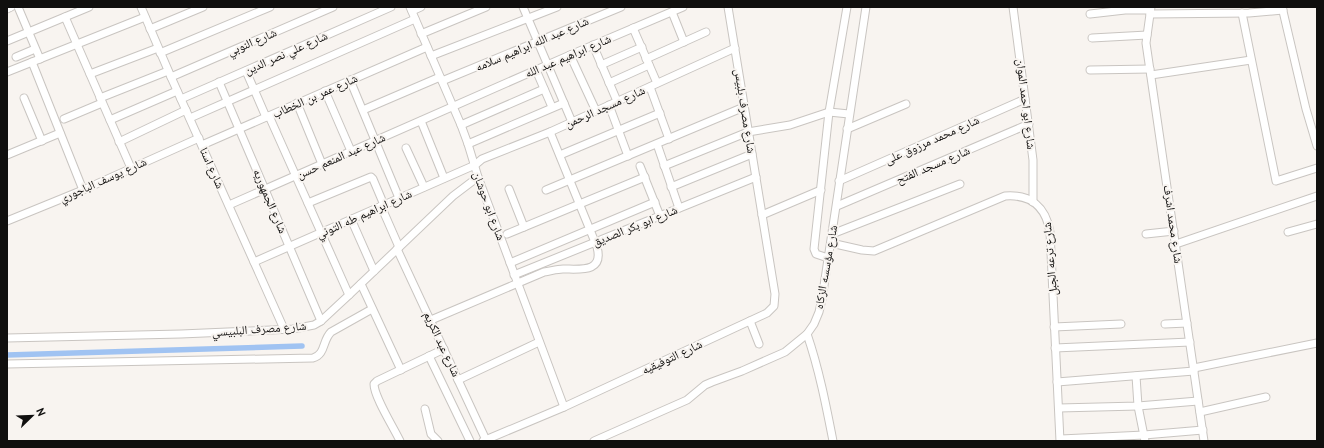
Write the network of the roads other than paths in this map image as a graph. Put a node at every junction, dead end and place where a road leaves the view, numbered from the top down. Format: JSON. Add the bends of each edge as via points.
{"nodes":[{"id":1,"x":11,"y":7,"type":"edge"},
{"id":2,"x":18,"y":7,"type":"edge"},
{"id":3,"x":89,"y":7,"type":"edge"},
{"id":4,"x":141,"y":7,"type":"edge"},
{"id":5,"x":203,"y":7,"type":"edge"},
{"id":6,"x":270,"y":7,"type":"edge"},
{"id":7,"x":333,"y":7,"type":"edge"},
{"id":8,"x":391,"y":7,"type":"edge"},
{"id":9,"x":421,"y":7,"type":"edge"},
{"id":10,"x":486,"y":7,"type":"edge"},
{"id":11,"x":523,"y":7,"type":"edge"},
{"id":12,"x":557,"y":7,"type":"edge"},
{"id":13,"x":621,"y":7,"type":"edge"},
{"id":14,"x":683,"y":7,"type":"edge"},
{"id":15,"x":728,"y":7,"type":"edge"},
{"id":16,"x":847,"y":7,"type":"edge"},
{"id":17,"x":866,"y":7,"type":"edge"},
{"id":18,"x":1013,"y":7,"type":"edge"},
{"id":19,"x":1283,"y":8,"type":"edge"},
{"id":20,"x":7,"y":9,"type":"edge"},
{"id":21,"x":411,"y":9,"type":"edge"},
{"id":22,"x":1150,"y":10,"type":"edge"},
{"id":23,"x":672,"y":12,"type":"junction"},
{"id":24,"x":1242,"y":13,"type":"junction"},
{"id":25,"x":1090,"y":14,"type":"dead end"},
{"id":26,"x":65,"y":17,"type":"junction"},
{"id":27,"x":145,"y":17,"type":"junction"},
{"id":28,"x":528,"y":18,"type":"junction"},
{"id":29,"x":415,"y":19,"type":"junction"},
{"id":30,"x":633,"y":28,"type":"junction"},
{"id":31,"x":150,"y":29,"type":"junction"},
{"id":32,"x":28,"y":32,"type":"junction"},
{"id":33,"x":706,"y":32,"type":"dead end"},
{"id":34,"x":422,"y":34,"type":"junction"},
{"id":35,"x":1146,"y":35,"type":"junction"},
{"id":36,"x":1092,"y":38,"type":"dead end"},
{"id":37,"x":7,"y":40,"type":"edge"},
{"id":38,"x":538,"y":42,"type":"junction"},
{"id":39,"x":684,"y":42,"type":"junction"},
{"id":40,"x":76,"y":44,"type":"junction"},
{"id":41,"x":593,"y":45,"type":"junction"},
{"id":42,"x":427,"y":46,"type":"junction"},
{"id":43,"x":642,"y":47,"type":"junction"},
{"id":44,"x":735,"y":48,"type":"junction"},
{"id":45,"x":35,"y":49,"type":"junction"},
{"id":46,"x":159,"y":51,"type":"junction"},
{"id":47,"x":570,"y":55,"type":"junction"},
{"id":48,"x":431,"y":56,"type":"junction"},
{"id":49,"x":16,"y":57,"type":"dead end"},
{"id":50,"x":40,"y":59,"type":"junction"},
{"id":51,"x":1251,"y":60,"type":"junction"},
{"id":52,"x":32,"y":62,"type":"junction"},
{"id":53,"x":648,"y":62,"type":"junction"},
{"id":54,"x":548,"y":65,"type":"junction"},
{"id":55,"x":602,"y":65,"type":"junction"},
{"id":56,"x":536,"y":70,"type":"junction"},
{"id":57,"x":1090,"y":70,"type":"dead end"},
{"id":58,"x":246,"y":71,"type":"junction"},
{"id":59,"x":7,"y":72,"type":"edge"},
{"id":60,"x":1150,"y":72,"type":"junction"},
{"id":61,"x":90,"y":74,"type":"junction"},
{"id":62,"x":169,"y":74,"type":"junction"},
{"id":63,"x":441,"y":79,"type":"junction"},
{"id":64,"x":350,"y":80,"type":"junction"},
{"id":65,"x":219,"y":82,"type":"junction"},
{"id":66,"x":609,"y":83,"type":"junction"},
{"id":67,"x":654,"y":85,"type":"junction"},
{"id":68,"x":544,"y":88,"type":"junction"},
{"id":69,"x":254,"y":90,"type":"junction"},
{"id":70,"x":177,"y":91,"type":"junction"},
{"id":71,"x":325,"y":91,"type":"junction"},
{"id":72,"x":24,"y":98,"type":"dead end"},
{"id":73,"x":181,"y":99,"type":"junction"},
{"id":74,"x":1025,"y":99,"type":"junction"},
{"id":75,"x":101,"y":101,"type":"junction"},
{"id":76,"x":227,"y":101,"type":"junction"},
{"id":77,"x":617,"y":101,"type":"junction"},
{"id":78,"x":297,"y":103,"type":"junction"},
{"id":79,"x":564,"y":103,"type":"junction"},
{"id":80,"x":906,"y":104,"type":"dead end"},
{"id":81,"x":609,"y":105,"type":"junction"},
{"id":82,"x":453,"y":107,"type":"junction"},
{"id":83,"x":744,"y":107,"type":"junction"},
{"id":84,"x":552,"y":108,"type":"junction"},
{"id":85,"x":186,"y":110,"type":"junction"},
{"id":86,"x":363,"y":110,"type":"junction"},
{"id":87,"x":596,"y":111,"type":"junction"},
{"id":88,"x":829,"y":112,"type":"junction"},
{"id":89,"x":660,"y":113,"type":"junction"},
{"id":90,"x":849,"y":114,"type":"junction"},
{"id":91,"x":267,"y":116,"type":"junction"},
{"id":92,"x":190,"y":118,"type":"junction"},
{"id":93,"x":64,"y":119,"type":"dead end"},
{"id":94,"x":110,"y":120,"type":"junction"},
{"id":95,"x":421,"y":121,"type":"junction"},
{"id":96,"x":572,"y":122,"type":"junction"},
{"id":97,"x":1029,"y":124,"type":"junction"},
{"id":98,"x":460,"y":125,"type":"junction"},
{"id":99,"x":239,"y":129,"type":"junction"},
{"id":100,"x":847,"y":129,"type":"junction"},
{"id":101,"x":618,"y":130,"type":"junction"},
{"id":102,"x":550,"y":132,"type":"junction"},
{"id":103,"x":748,"y":132,"type":"junction"},
{"id":104,"x":60,"y":133,"type":"junction"},
{"id":105,"x":199,"y":138,"type":"junction"},
{"id":106,"x":669,"y":139,"type":"junction"},
{"id":107,"x":376,"y":140,"type":"junction"},
{"id":108,"x":42,"y":141,"type":"junction"},
{"id":109,"x":119,"y":142,"type":"junction"},
{"id":110,"x":468,"y":144,"type":"junction"},
{"id":111,"x":657,"y":144,"type":"junction"},
{"id":112,"x":202,"y":145,"type":"junction"},
{"id":113,"x":1317,"y":146,"type":"edge"},
{"id":114,"x":406,"y":148,"type":"dead end"},
{"id":115,"x":351,"y":151,"type":"junction"},
{"id":116,"x":752,"y":154,"type":"junction"},
{"id":117,"x":7,"y":155,"type":"edge"},
{"id":118,"x":560,"y":155,"type":"junction"},
{"id":119,"x":628,"y":156,"type":"junction"},
{"id":120,"x":322,"y":164,"type":"junction"},
{"id":121,"x":474,"y":165,"type":"junction"},
{"id":122,"x":640,"y":166,"type":"dead end"},
{"id":123,"x":664,"y":166,"type":"junction"},
{"id":124,"x":130,"y":168,"type":"junction"},
{"id":125,"x":1317,"y":168,"type":"edge"},
{"id":126,"x":296,"y":176,"type":"junction"},
{"id":127,"x":478,"y":177,"type":"junction"},
{"id":128,"x":645,"y":177,"type":"junction"},
{"id":129,"x":756,"y":177,"type":"junction"},
{"id":130,"x":444,"y":178,"type":"junction"},
{"id":131,"x":570,"y":180,"type":"junction"},
{"id":132,"x":839,"y":182,"type":"junction"},
{"id":133,"x":960,"y":184,"type":"dead end"},
{"id":134,"x":671,"y":187,"type":"junction"},
{"id":135,"x":424,"y":188,"type":"junction"},
{"id":136,"x":265,"y":189,"type":"junction"},
{"id":137,"x":509,"y":189,"type":"dead end"},
{"id":138,"x":83,"y":190,"type":"junction"},
{"id":139,"x":546,"y":190,"type":"dead end"},
{"id":140,"x":821,"y":190,"type":"junction"},
{"id":141,"x":1317,"y":196,"type":"edge"},
{"id":142,"x":399,"y":198,"type":"junction"},
{"id":143,"x":308,"y":202,"type":"junction"},
{"id":144,"x":655,"y":202,"type":"junction"},
{"id":145,"x":1033,"y":202,"type":"junction"},
{"id":146,"x":580,"y":204,"type":"junction"},
{"id":147,"x":229,"y":205,"type":"junction"},
{"id":148,"x":382,"y":206,"type":"junction"},
{"id":149,"x":837,"y":206,"type":"junction"},
{"id":150,"x":679,"y":208,"type":"junction"},
{"id":151,"x":762,"y":215,"type":"junction"},
{"id":152,"x":660,"y":216,"type":"junction"},
{"id":153,"x":351,"y":219,"type":"junction"},
{"id":154,"x":7,"y":221,"type":"edge"},
{"id":155,"x":1317,"y":224,"type":"edge"},
{"id":156,"x":524,"y":227,"type":"junction"},
{"id":157,"x":590,"y":230,"type":"junction"},
{"id":158,"x":1174,"y":231,"type":"junction"},
{"id":159,"x":321,"y":232,"type":"junction"},
{"id":160,"x":1288,"y":232,"type":"dead end"},
{"id":161,"x":507,"y":234,"type":"dead end"},
{"id":162,"x":832,"y":234,"type":"junction"},
{"id":163,"x":1146,"y":234,"type":"dead end"},
{"id":164,"x":595,"y":242,"type":"junction"},
{"id":165,"x":831,"y":244,"type":"junction"},
{"id":166,"x":1176,"y":244,"type":"junction"},
{"id":167,"x":290,"y":246,"type":"junction"},
{"id":168,"x":398,"y":248,"type":"junction"},
{"id":169,"x":828,"y":255,"type":"junction"},
{"id":170,"x":254,"y":262,"type":"junction"},
{"id":171,"x":510,"y":263,"type":"junction"},
{"id":172,"x":374,"y":271,"type":"junction"},
{"id":173,"x":514,"y":275,"type":"junction"},
{"id":174,"x":517,"y":283,"type":"junction"},
{"id":175,"x":361,"y":284,"type":"junction"},
{"id":176,"x":350,"y":295,"type":"junction"},
{"id":177,"x":372,"y":309,"type":"junction"},
{"id":178,"x":431,"y":320,"type":"junction"},
{"id":179,"x":321,"y":321,"type":"junction"},
{"id":180,"x":750,"y":321,"type":"junction"},
{"id":181,"x":1187,"y":323,"type":"junction"},
{"id":182,"x":1121,"y":324,"type":"dead end"},
{"id":183,"x":1165,"y":324,"type":"dead end"},
{"id":184,"x":1054,"y":327,"type":"junction"},
{"id":185,"x":284,"y":329,"type":"junction"},
{"id":186,"x":807,"y":334,"type":"junction"},
{"id":187,"x":7,"y":338,"type":"edge"},
{"id":188,"x":539,"y":342,"type":"junction"},
{"id":189,"x":1190,"y":342,"type":"junction"},
{"id":190,"x":1317,"y":343,"type":"edge"},
{"id":191,"x":759,"y":344,"type":"dead end"},
{"id":192,"x":1055,"y":348,"type":"junction"},
{"id":193,"x":444,"y":349,"type":"junction"},
{"id":194,"x":430,"y":356,"type":"junction"},
{"id":195,"x":7,"y":364,"type":"edge"},
{"id":196,"x":401,"y":370,"type":"junction"},
{"id":197,"x":1194,"y":370,"type":"junction"},
{"id":198,"x":1136,"y":376,"type":"junction"},
{"id":199,"x":458,"y":380,"type":"junction"},
{"id":200,"x":1057,"y":382,"type":"junction"},
{"id":201,"x":1266,"y":397,"type":"dead end"},
{"id":202,"x":1198,"y":400,"type":"junction"},
{"id":203,"x":1138,"y":406,"type":"junction"},
{"id":204,"x":564,"y":407,"type":"junction"},
{"id":205,"x":1059,"y":408,"type":"junction"},
{"id":206,"x":425,"y":409,"type":"dead end"},
{"id":207,"x":1200,"y":412,"type":"junction"},
{"id":208,"x":1203,"y":430,"type":"junction"},
{"id":209,"x":1145,"y":438,"type":"edge"},
{"id":210,"x":485,"y":440,"type":"edge"},
{"id":211,"x":1061,"y":440,"type":"edge"},
{"id":212,"x":400,"y":441,"type":"edge"},
{"id":213,"x":438,"y":441,"type":"edge"},
{"id":214,"x":470,"y":441,"type":"edge"},
{"id":215,"x":594,"y":441,"type":"edge"},
{"id":216,"x":833,"y":441,"type":"edge"},
{"id":217,"x":1204,"y":441,"type":"edge"}],
"edges":[{"from":1,"to":20,"type":"street"},
{"from":2,"to":32,"type":"street"},
{"from":3,"to":26,"type":"street"},
{"from":4,"to":27,"type":"street","name":"شارع اسنا"},
{"from":5,"to":31,"type":"street"},
{"from":6,"to":46,"type":"street"},
{"from":7,"to":62,"type":"street","name":"شارع النوبي"},
{"from":8,"to":58,"type":"street","name":"شارع علي نصر الدين"},
{"from":9,"to":21,"type":"street"},
{"from":10,"to":34,"type":"street"},
{"from":11,"to":28,"type":"street"},
{"from":12,"to":28,"type":"street"},
{"from":13,"to":38,"type":"street","name":"شارع عبد الله ابراهيم سلامه"},
{"from":14,"to":23,"type":"street","name":"شارع ابراهيم عبد الله"},
{"from":15,"to":44,"type":"street","name":"شارع مصرف بلبيس"},
{"from":16,"to":88,"type":"street"},
{"from":17,"to":90,"type":"street","name":"شارع مؤسسه الزكاه"},
{"from":18,"to":74,"type":"street","name":"شارع ابو احمد الموان"},
{"from":19,"to":24,"type":"street"},
{"from":19,"to":113,"type":"street"},
{"from":21,"to":29,"type":"street","name":"شارع ابو حوشان"},
{"from":22,"to":24,"type":"street"},
{"from":22,"to":25,"type":"street"},
{"from":22,"to":35,"type":"street","name":"شارع محمد اشرف"},
{"from":23,"to":30,"type":"street","name":"شارع ابراهيم عبد الله"},
{"from":23,"to":39,"type":"street"},
{"from":24,"to":51,"type":"street"},
{"from":26,"to":32,"type":"street"},
{"from":26,"to":40,"type":"street"},
{"from":27,"to":31,"type":"street","name":"شارع اسنا"},
{"from":27,"to":40,"type":"street"},
{"from":28,"to":38,"type":"street"},
{"from":28,"to":48,"type":"street"},
{"from":29,"to":34,"type":"street","name":"شارع ابو حوشان"},
{"from":29,"to":69,"type":"street"},
{"from":30,"to":41,"type":"street","name":"شارع ابراهيم عبد الله"},
{"from":30,"to":43,"type":"street"},
{"from":31,"to":46,"type":"street","name":"شارع اسنا"},
{"from":32,"to":37,"type":"street"},
{"from":32,"to":45,"type":"street"},
{"from":33,"to":39,"type":"street"},
{"from":34,"to":42,"type":"street","name":"شارع ابو حوشان"},
{"from":35,"to":36,"type":"street"},
{"from":35,"to":60,"type":"street","name":"شارع محمد اشرف"},
{"from":38,"to":54,"type":"street"},
{"from":38,"to":63,"type":"street","name":"شارع عبد الله ابراهيم سلامه"},
{"from":39,"to":53,"type":"street"},
{"from":40,"to":50,"type":"street"},
{"from":40,"to":61,"type":"street"},
{"from":41,"to":47,"type":"street","name":"شارع ابراهيم عبد الله"},
{"from":41,"to":55,"type":"street"},
{"from":42,"to":48,"type":"street","name":"شارع ابو حوشان"},
{"from":42,"to":64,"type":"street","name":"شارع عمر بن الخطاب"},
{"from":43,"to":53,"type":"street"},
{"from":43,"to":55,"type":"street"},
{"from":44,"to":67,"type":"street","name":"شارع مسجد الرحمن"},
{"from":44,"to":83,"type":"street","name":"شارع مصرف بلبيس"},
{"from":45,"to":49,"type":"street"},
{"from":45,"to":50,"type":"street"},
{"from":46,"to":61,"type":"street"},
{"from":46,"to":62,"type":"street","name":"شارع اسنا"},
{"from":47,"to":54,"type":"street","name":"شارع ابراهيم عبد الله"},
{"from":47,"to":87,"type":"street"},
{"from":48,"to":63,"type":"street","name":"شارع ابو حوشان"},
{"from":50,"to":52,"type":"street"},
{"from":51,"to":60,"type":"street"},
{"from":51,"to":125,"type":"street","via":[[1276,181]]},
{"from":52,"to":59,"type":"street"},
{"from":52,"to":104,"type":"street"},
{"from":53,"to":66,"type":"street"},
{"from":53,"to":67,"type":"street"},
{"from":54,"to":56,"type":"street","name":"شارع ابراهيم عبد الله"},
{"from":54,"to":79,"type":"street"},
{"from":55,"to":66,"type":"street"},
{"from":56,"to":68,"type":"street"},
{"from":56,"to":82,"type":"street","name":"شارع ابراهيم عبد الله"},
{"from":57,"to":60,"type":"street"},
{"from":58,"to":65,"type":"street","name":"شارع علي نصر الدين"},
{"from":58,"to":69,"type":"street"},
{"from":60,"to":158,"type":"street","name":"شارع محمد اشرف"},
{"from":61,"to":75,"type":"street"},
{"from":62,"to":70,"type":"street","name":"شارع اسنا"},
{"from":62,"to":75,"type":"street","name":"شارع النوبي"},
{"from":63,"to":82,"type":"street","name":"شارع ابو حوشان"},
{"from":63,"to":86,"type":"street","name":"شارع عبد الله ابراهيم سلامه"},
{"from":64,"to":71,"type":"street","name":"شارع عمر بن الخطاب"},
{"from":64,"to":86,"type":"street"},
{"from":65,"to":73,"type":"street","name":"شارع علي نصر الدين"},
{"from":65,"to":76,"type":"street","name":"شارع الجمهوريه"},
{"from":66,"to":77,"type":"street"},
{"from":67,"to":77,"type":"street","name":"شارع مسجد الرحمن"},
{"from":67,"to":89,"type":"street"},
{"from":68,"to":84,"type":"street"},
{"from":68,"to":98,"type":"street"},
{"from":69,"to":76,"type":"street"},
{"from":69,"to":91,"type":"street"},
{"from":70,"to":73,"type":"street","name":"شارع اسنا"},
{"from":70,"to":94,"type":"street"},
{"from":71,"to":78,"type":"street","name":"شارع عمر بن الخطاب"},
{"from":71,"to":115,"type":"street"},
{"from":72,"to":108,"type":"street"},
{"from":73,"to":85,"type":"street","name":"شارع اسنا"},
{"from":74,"to":97,"type":"street","name":"شارع ابو احمد الموان"},
{"from":74,"to":132,"type":"street","name":"شارع محمد مرزوق على"},
{"from":75,"to":93,"type":"street","name":"شارع النوبي"},
{"from":75,"to":94,"type":"street"},
{"from":76,"to":92,"type":"street"},
{"from":76,"to":99,"type":"street","name":"شارع الجمهوريه"},
{"from":77,"to":81,"type":"street","name":"شارع مسجد الرحمن"},
{"from":78,"to":91,"type":"street","name":"شارع عمر بن الخطاب"},
{"from":78,"to":120,"type":"street"},
{"from":79,"to":84,"type":"street"},
{"from":79,"to":96,"type":"street"},
{"from":80,"to":100,"type":"street"},
{"from":81,"to":87,"type":"street","name":"شارع مسجد الرحمن"},
{"from":81,"to":101,"type":"street"},
{"from":82,"to":95,"type":"street","name":"شارع عبد المنعم حسن"},
{"from":82,"to":98,"type":"street","name":"شارع ابو حوشان"},
{"from":83,"to":103,"type":"street","name":"شارع مصرف بلبيس"},
{"from":83,"to":106,"type":"street"},
{"from":84,"to":110,"type":"street"},
{"from":85,"to":92,"type":"street","name":"شارع اسنا"},
{"from":85,"to":109,"type":"street"},
{"from":86,"to":107,"type":"street"},
{"from":87,"to":96,"type":"street","name":"شارع مسجد الرحمن"},
{"from":88,"to":90,"type":"street"},
{"from":88,"to":103,"type":"street","via":[[790,125]]},
{"from":88,"to":140,"type":"street"},
{"from":89,"to":101,"type":"street"},
{"from":89,"to":106,"type":"street"},
{"from":90,"to":100,"type":"street","name":"شارع مؤسسه الزكاه"},
{"from":91,"to":99,"type":"street","name":"شارع عمر بن الخطاب"},
{"from":91,"to":126,"type":"street"},
{"from":92,"to":105,"type":"street","name":"شارع اسنا"},
{"from":94,"to":109,"type":"street"},
{"from":95,"to":107,"type":"street","name":"شارع عبد المنعم حسن"},
{"from":95,"to":130,"type":"street"},
{"from":96,"to":102,"type":"street","name":"شارع مسجد الرحمن"},
{"from":97,"to":145,"type":"street","name":"شارع ابو احمد الموان"},
{"from":97,"to":149,"type":"street","name":"شارع مسجد الفتح"},
{"from":98,"to":110,"type":"street","name":"شارع ابو حوشان"},
{"from":99,"to":112,"type":"street","name":"شارع عمر بن الخطاب"},
{"from":99,"to":136,"type":"street","name":"شارع الجمهوريه"},
{"from":100,"to":132,"type":"street","name":"شارع مؤسسه الزكاه"},
{"from":101,"to":118,"type":"street"},
{"from":101,"to":119,"type":"street"},
{"from":102,"to":118,"type":"street"},
{"from":102,"to":121,"type":"street","name":"شارع مسجد الرحمن","via":[[482,159]]},
{"from":103,"to":116,"type":"street","name":"شارع مصرف بلبيس"},
{"from":103,"to":123,"type":"street"},
{"from":104,"to":108,"type":"street"},
{"from":104,"to":138,"type":"street"},
{"from":105,"to":112,"type":"street","name":"شارع اسنا"},
{"from":105,"to":124,"type":"street","name":"شارع يوسف الباجوري"},
{"from":106,"to":111,"type":"street"},
{"from":107,"to":115,"type":"street","name":"شارع عبد المنعم حسن"},
{"from":107,"to":142,"type":"street"},
{"from":108,"to":117,"type":"street"},
{"from":109,"to":124,"type":"street"},
{"from":110,"to":121,"type":"street","name":"شارع ابو حوشان"},
{"from":111,"to":119,"type":"street"},
{"from":111,"to":123,"type":"street"},
{"from":112,"to":147,"type":"street","name":"شارع اسنا"},
{"from":114,"to":135,"type":"street"},
{"from":115,"to":120,"type":"street","name":"شارع عبد المنعم حسن"},
{"from":116,"to":129,"type":"street","name":"شارع مصرف بلبيس"},
{"from":116,"to":134,"type":"street"},
{"from":118,"to":131,"type":"street"},
{"from":119,"to":131,"type":"street"},
{"from":120,"to":126,"type":"street","name":"شارع عبد المنعم حسن"},
{"from":121,"to":127,"type":"street","name":"شارع ابو حوشان"},
{"from":121,"to":130,"type":"street","name":"شارع ابراهيم طه التوني"},
{"from":122,"to":128,"type":"street"},
{"from":123,"to":134,"type":"street"},
{"from":124,"to":138,"type":"street","name":"شارع يوسف الباجوري"},
{"from":126,"to":136,"type":"street","name":"شارع عبد المنعم حسن"},
{"from":126,"to":143,"type":"street"},
{"from":127,"to":168,"type":"street","name":"شارع مصرف البلبيسي","via":[[453,196]]},
{"from":127,"to":171,"type":"street","name":"شارع ابو حوشان"},
{"from":128,"to":144,"type":"street"},
{"from":128,"to":146,"type":"street"},
{"from":129,"to":150,"type":"street","name":"شارع ابو بكر الصديق"},
{"from":129,"to":151,"type":"street","name":"شارع مصرف بلبيس"},
{"from":130,"to":135,"type":"street","name":"شارع ابراهيم طه التوني"},
{"from":131,"to":139,"type":"street"},
{"from":131,"to":146,"type":"street"},
{"from":132,"to":149,"type":"street","name":"شارع مؤسسه الزكاه"},
{"from":133,"to":162,"type":"street"},
{"from":134,"to":150,"type":"street"},
{"from":135,"to":142,"type":"street","name":"شارع ابراهيم طه التوني"},
{"from":136,"to":147,"type":"street","name":"شارع عبد المنعم حسن"},
{"from":136,"to":167,"type":"street","name":"شارع الجمهوريه"},
{"from":137,"to":156,"type":"street"},
{"from":138,"to":154,"type":"street","name":"شارع يوسف الباجوري"},
{"from":140,"to":151,"type":"street"},
{"from":140,"to":169,"type":"street","via":[[814,249],[816,254]]},
{"from":141,"to":166,"type":"street"},
{"from":142,"to":148,"type":"street","name":"شارع ابراهيم طه التوني"},
{"from":143,"to":148,"type":"street","name":"شارع عبد الكريم","via":[[372,177]]},
{"from":143,"to":159,"type":"street"},
{"from":144,"to":152,"type":"street"},
{"from":144,"to":157,"type":"street"},
{"from":145,"to":165,"type":"street","via":[[1025,197],[1005,196],[874,251]]},
{"from":145,"to":184,"type":"street","name":"شارع ترعه الجبل","via":[[1048,220]]},
{"from":146,"to":156,"type":"street"},
{"from":146,"to":157,"type":"street"},
{"from":147,"to":170,"type":"street","name":"شارع اسنا"},
{"from":148,"to":153,"type":"street","name":"شارع ابراهيم طه التوني"},
{"from":148,"to":168,"type":"street","name":"شارع عبد الكريم"},
{"from":149,"to":162,"type":"street","name":"شارع مؤسسه الزكاه"},
{"from":150,"to":152,"type":"street","name":"شارع ابو بكر الصديق"},
{"from":151,"to":180,"type":"street","name":"شارع التوفيقيه","via":[[775,300],[774,306],[767,314]]},
{"from":152,"to":164,"type":"street","name":"شارع ابو بكر الصديق"},
{"from":153,"to":159,"type":"street","name":"شارع ابراهيم طه التوني"},
{"from":153,"to":172,"type":"street"},
{"from":155,"to":160,"type":"street"},
{"from":156,"to":161,"type":"street"},
{"from":157,"to":164,"type":"street"},
{"from":157,"to":171,"type":"street"},
{"from":158,"to":163,"type":"street"},
{"from":158,"to":166,"type":"street","name":"شارع محمد اشرف"},
{"from":159,"to":167,"type":"street","name":"شارع ابراهيم طه التوني"},
{"from":159,"to":176,"type":"street"},
{"from":162,"to":165,"type":"street","name":"شارع مؤسسه الزكاه"},
{"from":164,"to":173,"type":"street","name":"شارع ابو بكر الصديق"},
{"from":164,"to":174,"type":"street","via":[[598,258],[590,268],[551,270]]},
{"from":165,"to":169,"type":"street","name":"شارع مؤسسه الزكاه"},
{"from":166,"to":181,"type":"street","name":"شارع محمد اشرف"},
{"from":167,"to":170,"type":"street","name":"شارع ابراهيم طه التوني"},
{"from":167,"to":179,"type":"street","name":"شارع الجمهوريه"},
{"from":168,"to":172,"type":"street","name":"شارع مصرف البلبيسي"},
{"from":168,"to":178,"type":"street","name":"شارع عبد الكريم"},
{"from":169,"to":186,"type":"street","name":"شارع مؤسسه الزكاه","via":[[819,312]]},
{"from":170,"to":185,"type":"street","name":"شارع اسنا"},
{"from":171,"to":173,"type":"street","name":"شارع ابو حوشان"},
{"from":172,"to":175,"type":"street","name":"شارع مصرف البلبيسي"},
{"from":173,"to":174,"type":"street","name":"شارع ابو حوشان"},
{"from":174,"to":178,"type":"street"},
{"from":174,"to":188,"type":"street","name":"شارع ابو حوشان"},
{"from":175,"to":176,"type":"street","name":"شارع مصرف البلبيسي"},
{"from":175,"to":177,"type":"street"},
{"from":176,"to":179,"type":"street","name":"شارع مصرف البلبيسي"},
{"from":177,"to":195,"type":"street","via":[[331,332],[323,351],[313,358]]},
{"from":177,"to":196,"type":"street"},
{"from":178,"to":193,"type":"street","name":"شارع عبد الكريم"},
{"from":179,"to":185,"type":"street","name":"شارع مصرف البلبيسي","via":[[305,327]]},
{"from":180,"to":191,"type":"street"},
{"from":180,"to":204,"type":"street","name":"شارع التوفيقيه"},
{"from":181,"to":183,"type":"street"},
{"from":181,"to":189,"type":"street","name":"شارع محمد اشرف"},
{"from":182,"to":184,"type":"street"},
{"from":184,"to":192,"type":"street","name":"شارع ترعه الجبل"},
{"from":185,"to":187,"type":"street","name":"شارع مصرف البلبيسي"},
{"from":186,"to":215,"type":"street","name":"شارع مؤسسه الزكاه","via":[[785,352],[705,385],[687,400]]},
{"from":186,"to":216,"type":"street","via":[[821,383]]},
{"from":188,"to":199,"type":"street"},
{"from":188,"to":204,"type":"street","name":"شارع ابو حوشان"},
{"from":189,"to":192,"type":"street"},
{"from":189,"to":197,"type":"street","name":"شارع محمد اشرف"},
{"from":190,"to":197,"type":"street"},
{"from":192,"to":200,"type":"street","name":"شارع ترعه الجبل"},
{"from":193,"to":194,"type":"street"},
{"from":193,"to":199,"type":"street","name":"شارع عبد الكريم"},
{"from":194,"to":196,"type":"street"},
{"from":194,"to":214,"type":"street"},
{"from":196,"to":212,"type":"street","via":[[374,384]]},
{"from":197,"to":198,"type":"street"},
{"from":197,"to":202,"type":"street","name":"شارع محمد اشرف"},
{"from":198,"to":200,"type":"street"},
{"from":198,"to":203,"type":"street"},
{"from":199,"to":210,"type":"street","name":"شارع عبد الكريم"},
{"from":200,"to":205,"type":"street","name":"شارع ترعه الجبل"},
{"from":201,"to":207,"type":"street"},
{"from":202,"to":203,"type":"street"},
{"from":202,"to":207,"type":"street","name":"شارع محمد اشرف"},
{"from":203,"to":205,"type":"street"},
{"from":203,"to":209,"type":"street"},
{"from":204,"to":210,"type":"street","name":"شارع التوفيقيه"},
{"from":205,"to":211,"type":"street","name":"شارع ترعه الجبل"},
{"from":206,"to":213,"type":"street","via":[[431,434]]},
{"from":207,"to":208,"type":"street","name":"شارع محمد اشرف"},
{"from":208,"to":209,"type":"street"},
{"from":208,"to":217,"type":"street","name":"شارع محمد اشرف"},
{"from":209,"to":211,"type":"street"}]}
